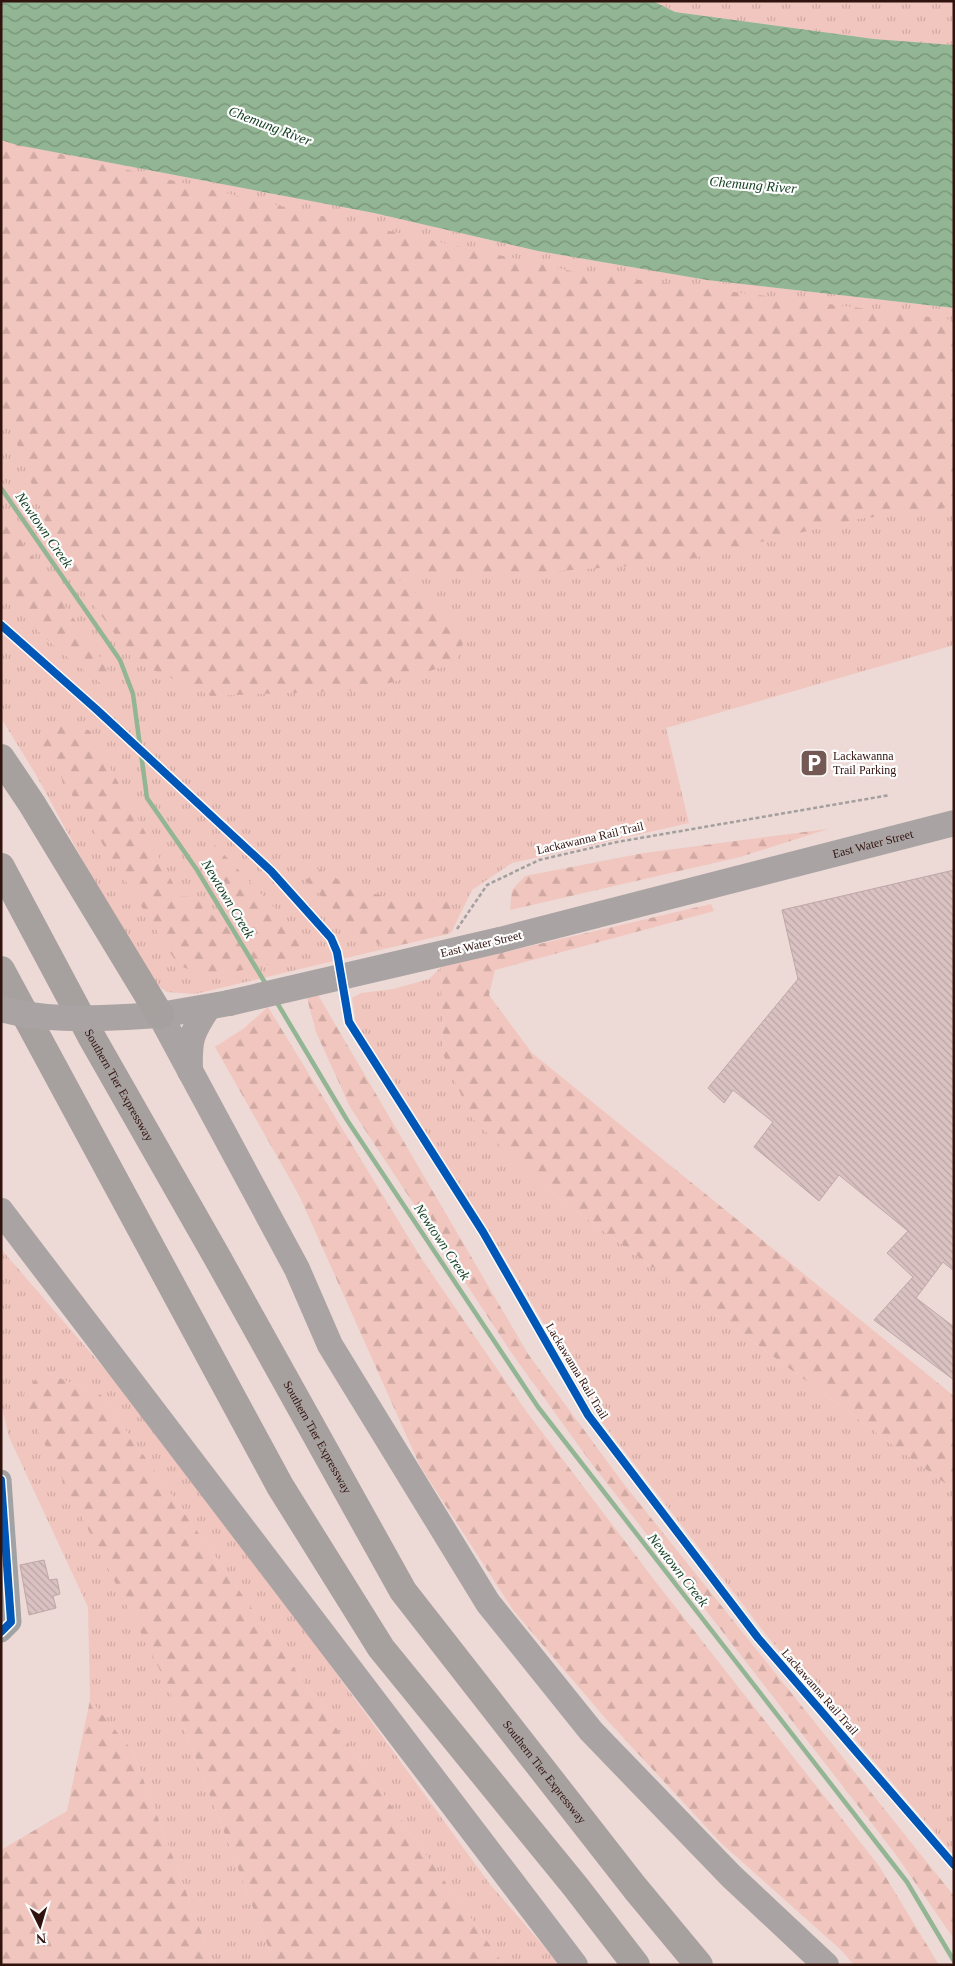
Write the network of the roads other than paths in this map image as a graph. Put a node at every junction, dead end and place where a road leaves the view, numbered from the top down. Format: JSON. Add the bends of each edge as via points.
{"nodes":[{"id":1,"x":1,"y":758,"type":"edge"},
{"id":2,"x":954,"y":823,"type":"edge"},
{"id":3,"x":1,"y":867,"type":"edge"},
{"id":4,"x":1,"y":970,"type":"edge"},
{"id":5,"x":219,"y":1005,"type":"junction"},
{"id":6,"x":1,"y":1009,"type":"edge"},
{"id":7,"x":160,"y":1015,"type":"junction"},
{"id":8,"x":190,"y":1071,"type":"junction"},
{"id":9,"x":1,"y":1211,"type":"edge"},
{"id":10,"x":1,"y":1480,"type":"edge"},
{"id":11,"x":1,"y":1632,"type":"edge"},
{"id":12,"x":575,"y":1965,"type":"edge"},
{"id":13,"x":636,"y":1965,"type":"edge"},
{"id":14,"x":699,"y":1965,"type":"edge"},
{"id":15,"x":826,"y":1965,"type":"edge"}],
"edges":[{"from":1,"to":7,"type":"highway"},
{"from":2,"to":5,"type":"main road","name":"East Water Street","bridge":true,"via":[[500,940]]},
{"from":3,"to":14,"type":"highway","name":"Southern Tier Expressway","via":[[91,1036],[404,1591],[635,1888]]},
{"from":4,"to":13,"type":"highway","via":[[280,1486],[381,1648]]},
{"from":5,"to":7,"type":"main road","name":"East Water Street"},
{"from":5,"to":8,"type":"main road","via":[[194,1029],[189,1048]]},
{"from":6,"to":7,"type":"main road","name":"East Water Street","bridge":true,"via":[[68,1019]]},
{"from":7,"to":8,"type":"main road"},
{"from":8,"to":15,"type":"main road","via":[[297,1269],[330,1346],[488,1603],[591,1731],[731,1876]]},
{"from":9,"to":12,"type":"main road"},
{"from":10,"to":11,"type":"street","via":[[11,1622]]}]}
